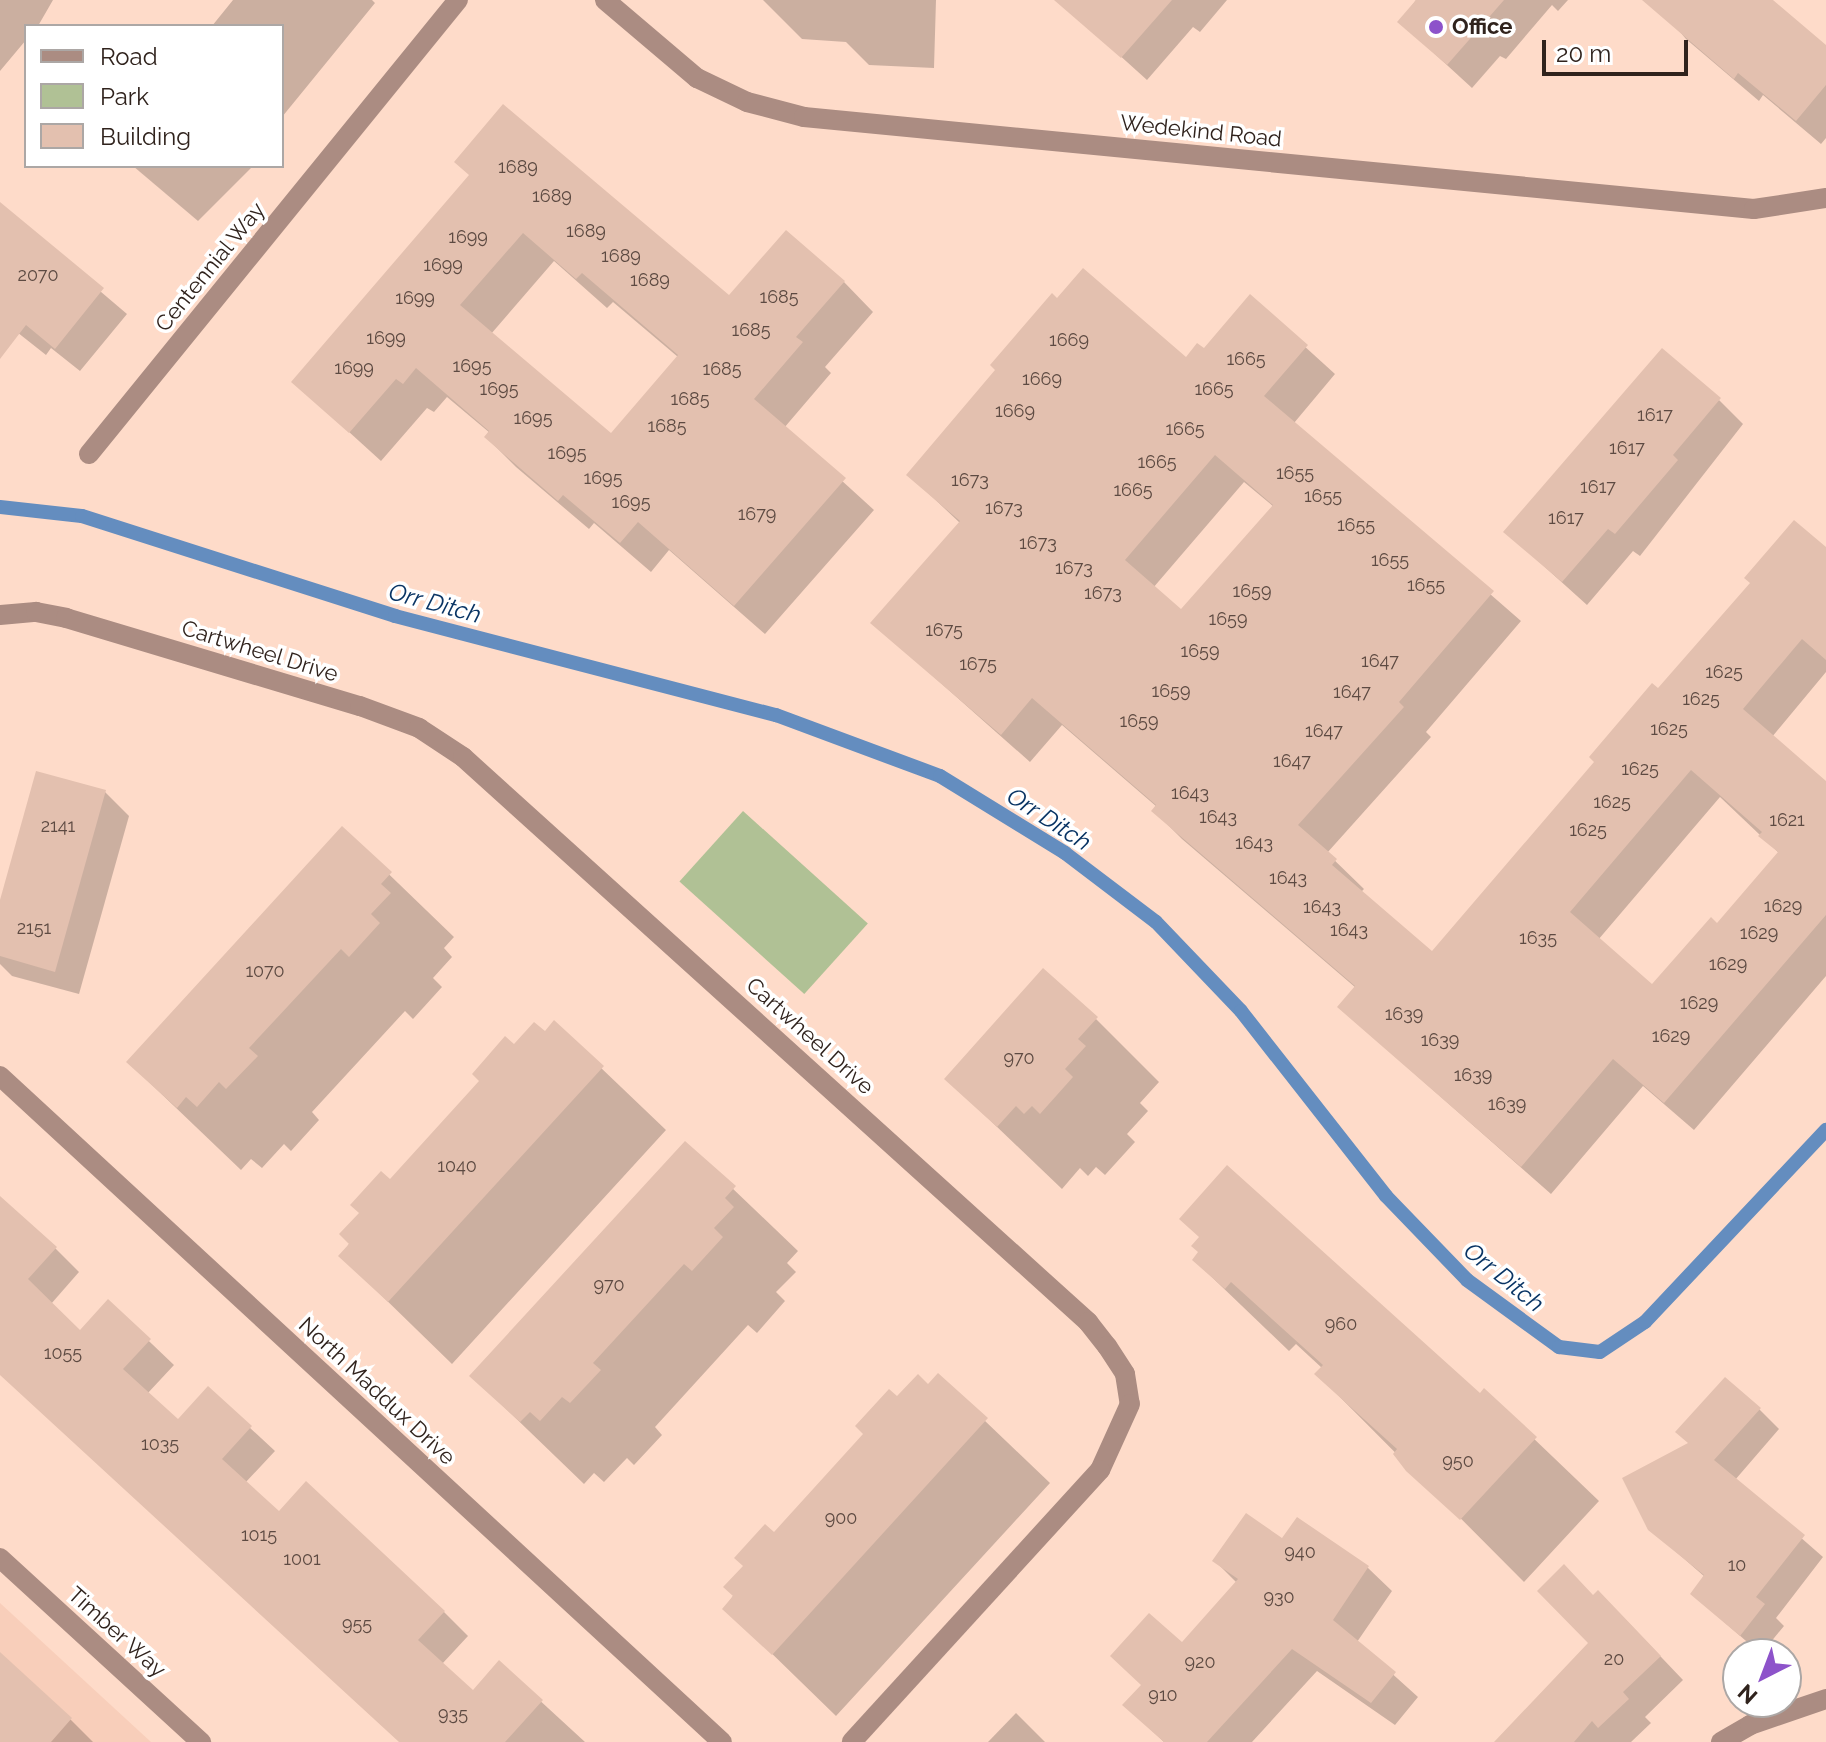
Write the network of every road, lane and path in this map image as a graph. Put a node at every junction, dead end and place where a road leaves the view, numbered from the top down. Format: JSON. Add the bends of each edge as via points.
{"nodes":[{"id":1,"x":458,"y":0,"type":"edge"},
{"id":2,"x":605,"y":0,"type":"edge"},
{"id":3,"x":1826,"y":198,"type":"edge"},
{"id":4,"x":89,"y":454,"type":"dead end"},
{"id":5,"x":0,"y":615,"type":"edge"},
{"id":6,"x":0,"y":1076,"type":"edge"},
{"id":7,"x":0,"y":1558,"type":"edge"},
{"id":8,"x":1826,"y":1699,"type":"edge"},
{"id":9,"x":201,"y":1742,"type":"edge"},
{"id":10,"x":722,"y":1742,"type":"edge"},
{"id":11,"x":852,"y":1742,"type":"edge"},
{"id":12,"x":1721,"y":1742,"type":"edge"}],
"edges":[{"from":1,"to":4,"type":"street","name":"Centennial Way"},
{"from":2,"to":3,"type":"street","name":"Wedekind Road","via":[[697,78],[747,102],[804,117],[1754,209]]},
{"from":5,"to":11,"type":"street","name":"Cartwheel Drive","via":[[36,612],[66,618],[360,706],[419,728],[463,757],[1088,1322],[1107,1346],[1125,1374],[1130,1404],[1100,1470]]},
{"from":6,"to":10,"type":"street","name":"North Maddux Drive"},
{"from":7,"to":9,"type":"street","name":"Timber Way"},
{"from":8,"to":12,"type":"street","via":[[1750,1725]]}]}
